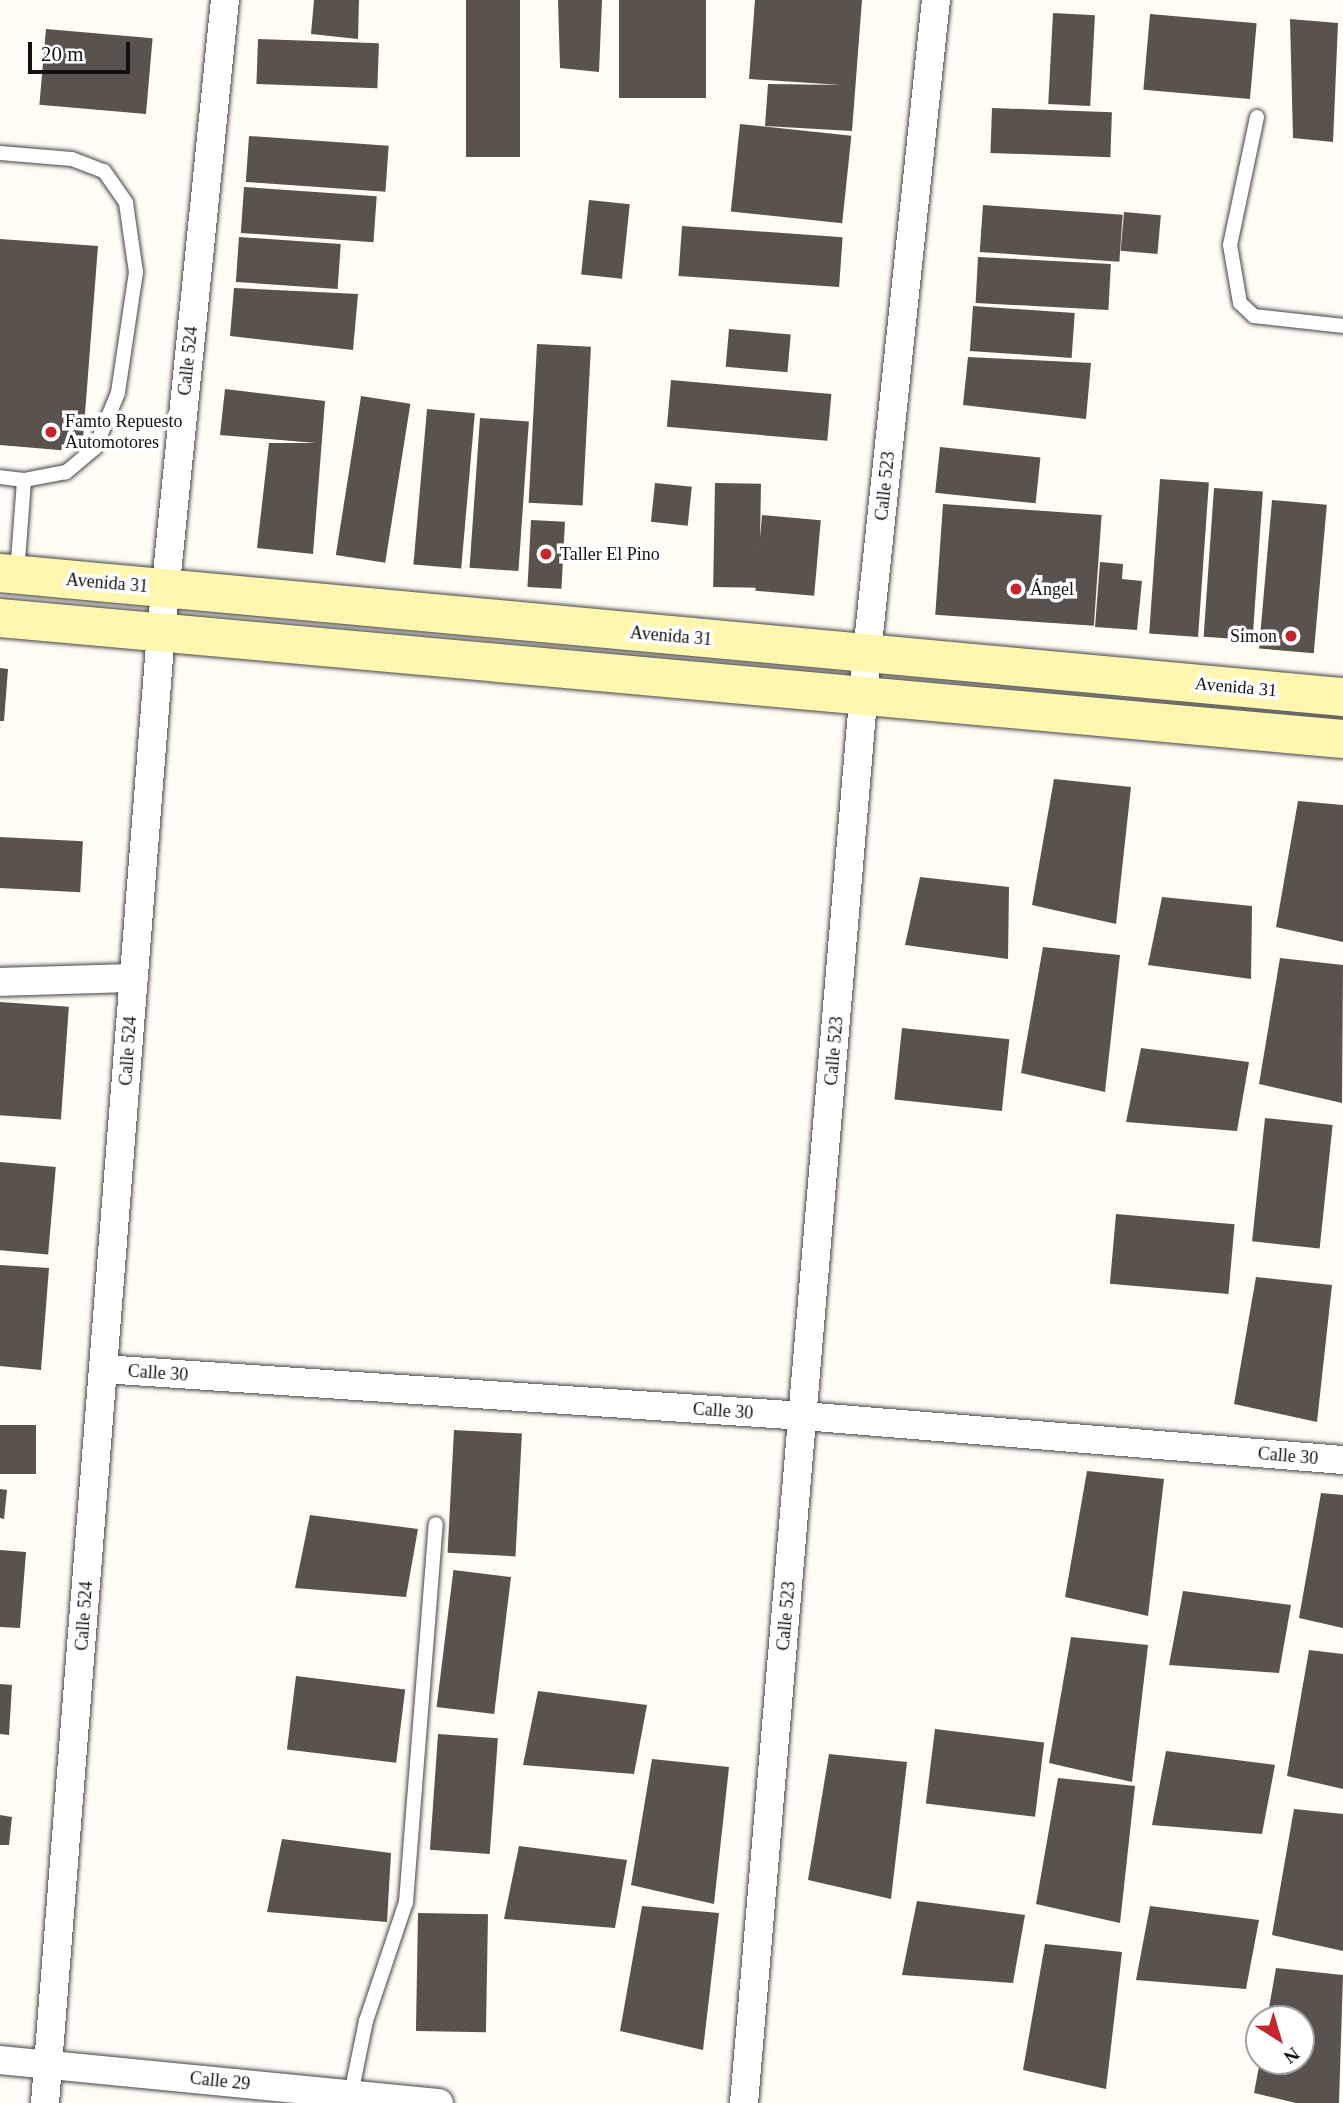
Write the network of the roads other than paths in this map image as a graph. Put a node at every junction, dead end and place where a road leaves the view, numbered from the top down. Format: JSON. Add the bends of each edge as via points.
{"nodes":[{"id":1,"x":225,"y":0,"type":"edge"},
{"id":2,"x":936,"y":0,"type":"edge"},
{"id":3,"x":1256,"y":117,"type":"dead end"},
{"id":4,"x":0,"y":153,"type":"edge"},
{"id":5,"x":1343,"y":326,"type":"edge"},
{"id":6,"x":0,"y":477,"type":"edge"},
{"id":7,"x":24,"y":480,"type":"junction"},
{"id":8,"x":8,"y":574,"type":"edge"},
{"id":9,"x":165,"y":589,"type":"junction"},
{"id":10,"x":0,"y":618,"type":"edge"},
{"id":11,"x":161,"y":633,"type":"junction"},
{"id":12,"x":867,"y":653,"type":"junction"},
{"id":13,"x":864,"y":696,"type":"junction"},
{"id":14,"x":1343,"y":697,"type":"edge"},
{"id":15,"x":1343,"y":739,"type":"edge"},
{"id":16,"x":134,"y":978,"type":"junction"},
{"id":17,"x":0,"y":982,"type":"edge"},
{"id":18,"x":103,"y":1369,"type":"junction"},
{"id":19,"x":803,"y":1416,"type":"junction"},
{"id":20,"x":1343,"y":1460,"type":"edge"},
{"id":21,"x":436,"y":1524,"type":"dead end"},
{"id":22,"x":0,"y":2060,"type":"edge"},
{"id":23,"x":48,"y":2065,"type":"junction"},
{"id":24,"x":351,"y":2094,"type":"junction"},
{"id":25,"x":45,"y":2103,"type":"edge"},
{"id":26,"x":439,"y":2103,"type":"edge"},
{"id":27,"x":744,"y":2103,"type":"edge"}],
"edges":[{"from":1,"to":9,"type":"street","name":"Calle 524"},
{"from":2,"to":12,"type":"street","name":"Calle 523"},
{"from":3,"to":5,"type":"lane","via":[[1230,245],[1240,303],[1254,316]]},
{"from":4,"to":7,"type":"lane","via":[[72,159],[104,171],[126,203],[136,272],[117,393],[95,448],[66,472]]},
{"from":6,"to":7,"type":"lane"},
{"from":7,"to":8,"type":"lane"},
{"from":8,"to":9,"type":"main road","name":"Avenida 31"},
{"from":9,"to":11,"type":"street","name":"Calle 524"},
{"from":9,"to":12,"type":"main road","name":"Avenida 31"},
{"from":10,"to":11,"type":"main road"},
{"from":11,"to":13,"type":"main road"},
{"from":11,"to":16,"type":"street","name":"Calle 524"},
{"from":12,"to":13,"type":"street","name":"Calle 523"},
{"from":12,"to":14,"type":"main road","name":"Avenida 31"},
{"from":13,"to":15,"type":"main road"},
{"from":13,"to":19,"type":"street","name":"Calle 523"},
{"from":16,"to":17,"type":"street"},
{"from":16,"to":18,"type":"street","name":"Calle 524"},
{"from":18,"to":19,"type":"street","name":"Calle 30"},
{"from":18,"to":23,"type":"street","name":"Calle 524"},
{"from":19,"to":20,"type":"street","name":"Calle 30"},
{"from":19,"to":27,"type":"street","name":"Calle 523"},
{"from":21,"to":24,"type":"lane","via":[[406,1902],[366,2021]]},
{"from":22,"to":23,"type":"street","name":"Calle 29"},
{"from":23,"to":24,"type":"street","name":"Calle 29"},
{"from":23,"to":25,"type":"street","name":"Calle 524"},
{"from":24,"to":26,"type":"street","name":"Calle 29"}]}
